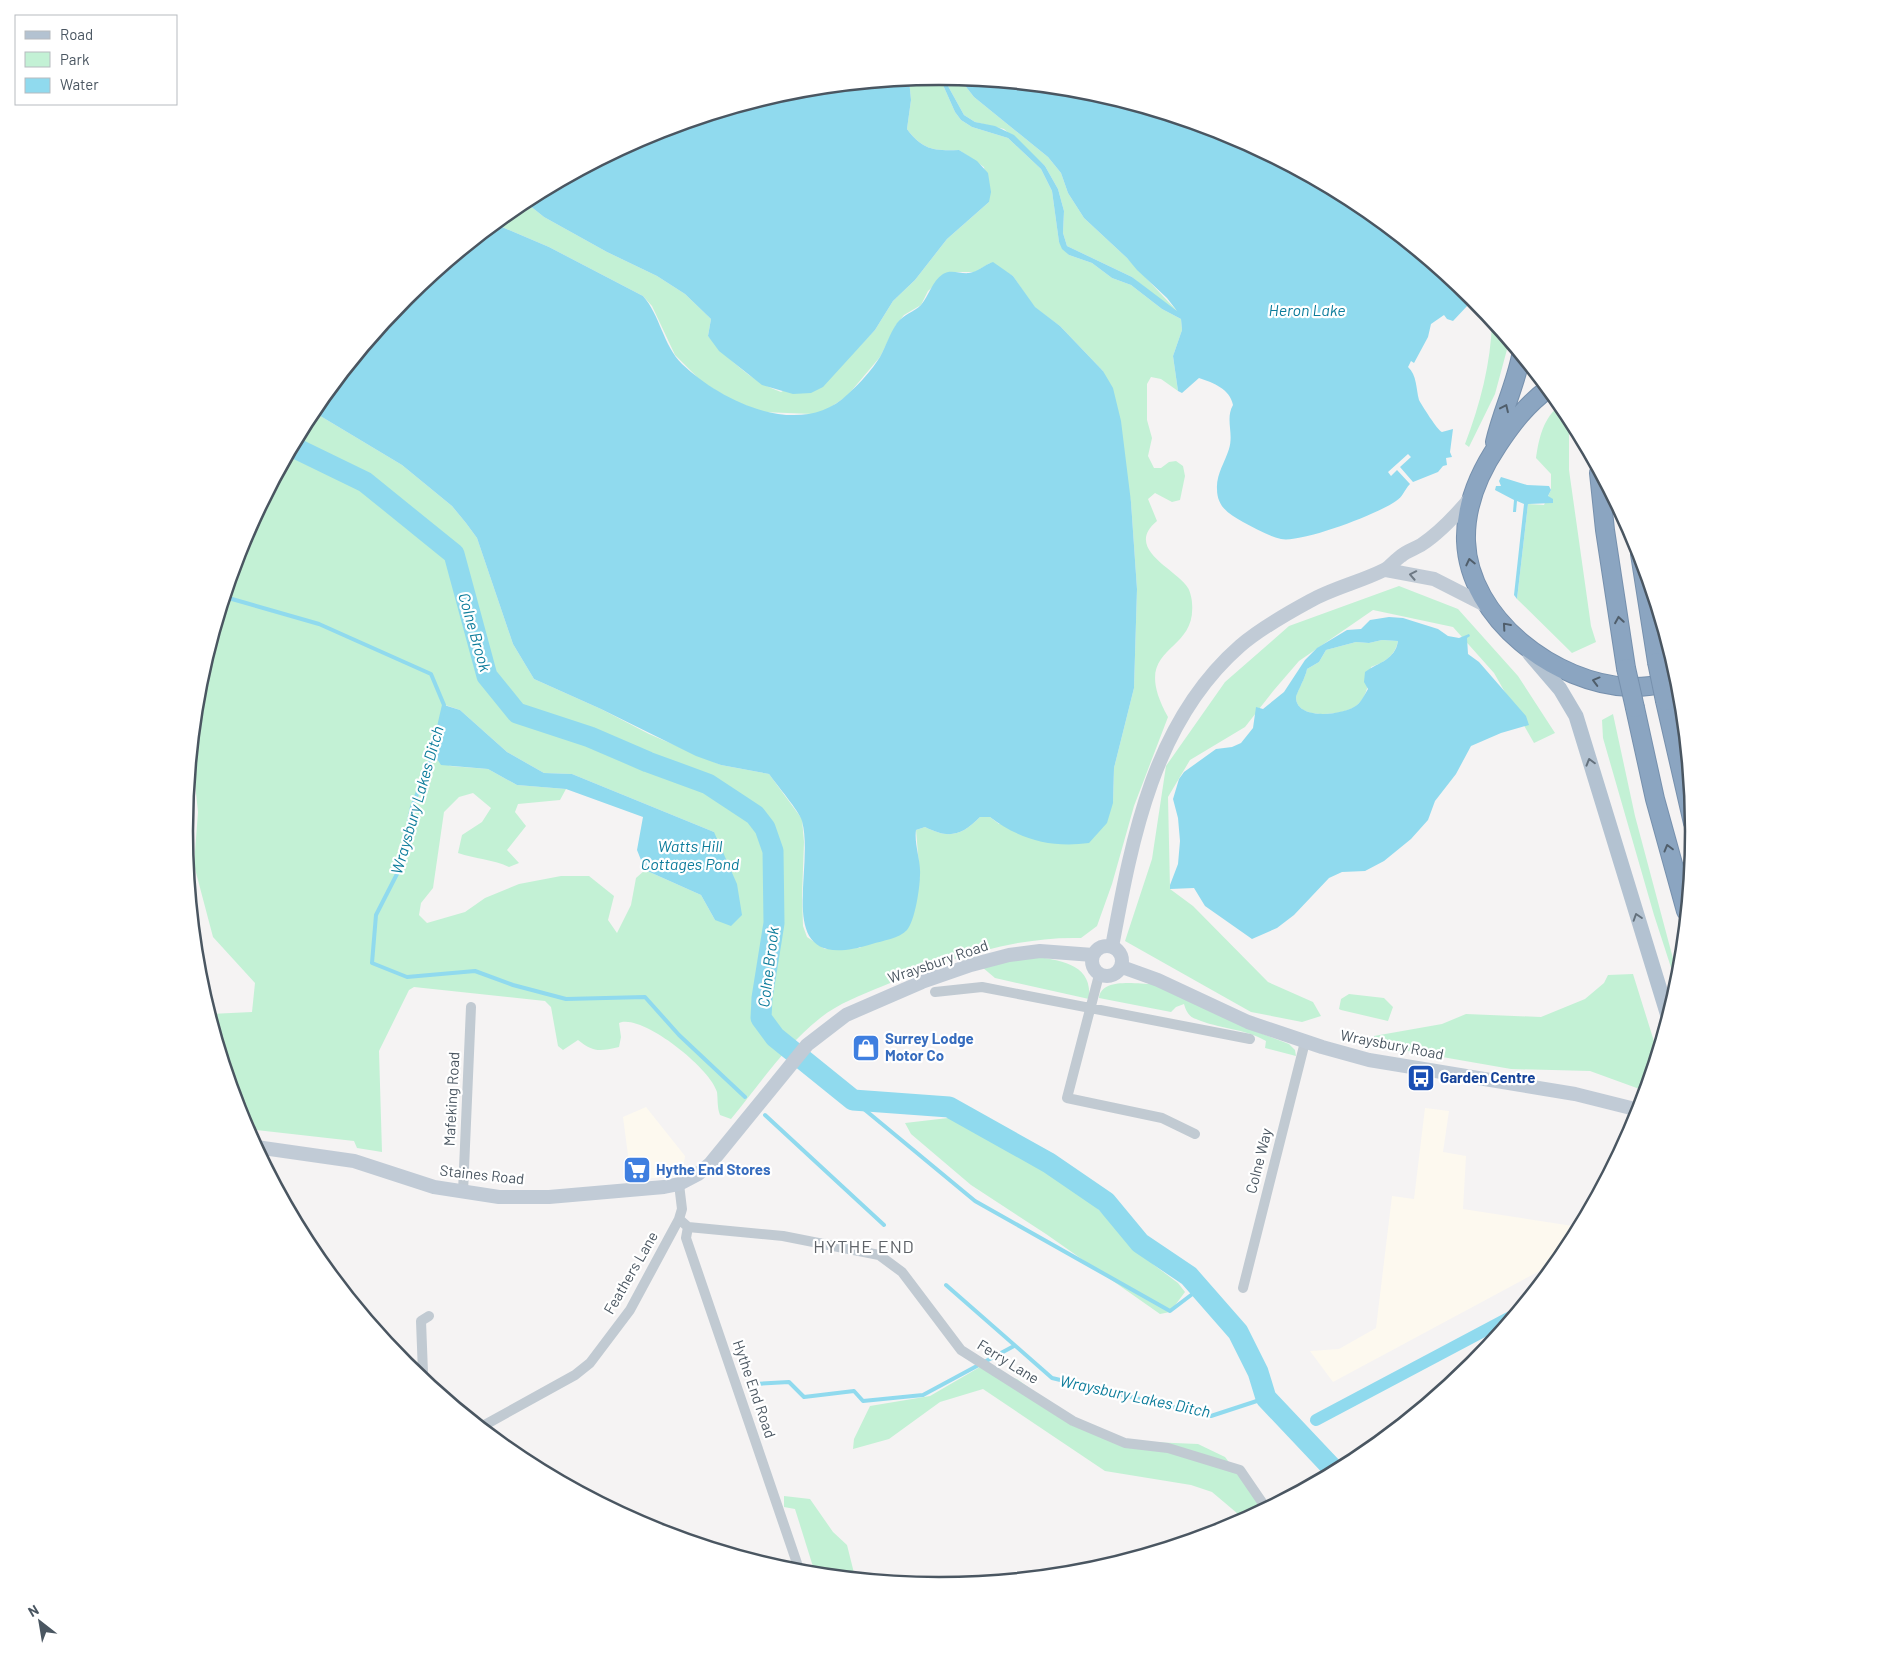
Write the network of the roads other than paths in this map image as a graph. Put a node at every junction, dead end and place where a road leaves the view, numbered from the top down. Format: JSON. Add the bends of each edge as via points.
{"nodes":[{"id":1,"x":1519,"y":363,"type":"edge"},
{"id":2,"x":1543,"y":394,"type":"edge"},
{"id":3,"x":1492,"y":454,"type":"junction"},
{"id":4,"x":1601,"y":489,"type":"edge"},
{"id":5,"x":1473,"y":494,"type":"junction"},
{"id":6,"x":1386,"y":570,"type":"junction"},
{"id":7,"x":1647,"y":596,"type":"edge"},
{"id":8,"x":1489,"y":607,"type":"junction"},
{"id":9,"x":1523,"y":645,"type":"junction"},
{"id":10,"x":1670,"y":682,"type":"edge"},
{"id":11,"x":1682,"y":775,"type":"edge"},
{"id":12,"x":1682,"y":895,"type":"edge"},
{"id":13,"x":1112,"y":946,"type":"junction"},
{"id":14,"x":1093,"y":956,"type":"junction"},
{"id":15,"x":1122,"y":967,"type":"junction"},
{"id":16,"x":1099,"y":975,"type":"junction"},
{"id":17,"x":935,"y":992,"type":"dead end"},
{"id":18,"x":1665,"y":1005,"type":"edge"},
{"id":19,"x":471,"y":1007,"type":"dead end"},
{"id":20,"x":1089,"y":1008,"type":"junction"},
{"id":21,"x":1250,"y":1038,"type":"dead end"},
{"id":22,"x":1304,"y":1042,"type":"junction"},
{"id":23,"x":1631,"y":1108,"type":"edge"},
{"id":24,"x":1195,"y":1134,"type":"dead end"},
{"id":25,"x":264,"y":1148,"type":"edge"},
{"id":26,"x":679,"y":1184,"type":"junction"},
{"id":27,"x":463,"y":1192,"type":"junction"},
{"id":28,"x":679,"y":1219,"type":"junction"},
{"id":29,"x":688,"y":1227,"type":"junction"},
{"id":30,"x":1243,"y":1288,"type":"dead end"},
{"id":31,"x":429,"y":1316,"type":"dead end"},
{"id":32,"x":423,"y":1370,"type":"edge"},
{"id":33,"x":486,"y":1424,"type":"edge"},
{"id":34,"x":1263,"y":1503,"type":"edge"},
{"id":35,"x":797,"y":1564,"type":"edge"}],
"edges":[{"from":3,"to":1,"type":"highway","one_way":true,"via":[[1501,415]]},
{"from":2,"to":3,"type":"highway","via":[[1520,413]]},
{"from":3,"to":5,"type":"highway"},
{"from":12,"to":4,"type":"highway","one_way":true,"bridge":true,"via":[[1655,799],[1626,668]]},
{"from":5,"to":6,"type":"main road","via":[[1455,516]]},
{"from":8,"to":5,"type":"highway","one_way":true,"via":[[1473,577],[1467,550],[1468,517]]},
{"from":8,"to":6,"type":"main road","one_way":true,"via":[[1434,579]]},
{"from":6,"to":13,"type":"main road","via":[[1312,600],[1261,631],[1240,646],[1208,679],[1185,710],[1153,774],[1121,894]]},
{"from":7,"to":11,"type":"highway","bridge":true,"via":[[1657,662]]},
{"from":9,"to":8,"type":"highway","one_way":true},
{"from":10,"to":9,"type":"highway","one_way":true,"via":[[1646,687],[1609,685],[1573,674]]},
{"from":18,"to":9,"type":"main road","one_way":true,"via":[[1576,716],[1560,689]]},
{"from":13,"to":14,"type":"main road","via":[[1101,947]]},
{"from":13,"to":15,"type":"main road","via":[[1120,953]]},
{"from":14,"to":16,"type":"main road","via":[[1092,966]]},
{"from":14,"to":26,"type":"main road","name":"Wraysbury Road","via":[[1040,951],[1009,955],[971,965],[862,1007],[828,1028],[807,1046],[710,1164]]},
{"from":15,"to":16,"type":"main road","via":[[1115,975]]},
{"from":15,"to":22,"type":"main road","name":"Wraysbury Road","via":[[1248,1022]]},
{"from":16,"to":20,"type":"street"},
{"from":17,"to":20,"type":"street","name":"Wraysbury Road","via":[[982,987]]},
{"from":19,"to":27,"type":"street","name":"Mafeking Road"},
{"from":20,"to":21,"type":"street","name":"Wraysbury Road"},
{"from":20,"to":24,"type":"street","via":[[1067,1098],[1162,1118]]},
{"from":22,"to":23,"type":"main road","name":"Wraysbury Road","via":[[1369,1060],[1575,1094]]},
{"from":22,"to":30,"type":"street","name":"Colne Way"},
{"from":25,"to":27,"type":"main road","name":"Staines Road","via":[[354,1161],[434,1187]]},
{"from":26,"to":27,"type":"main road","name":"Staines Road","via":[[549,1197]]},
{"from":26,"to":28,"type":"street","name":"Feathers Lane","via":[[682,1209]]},
{"from":28,"to":29,"type":"street"},
{"from":28,"to":33,"type":"street","name":"Feathers Lane","via":[[630,1310],[590,1363]]},
{"from":29,"to":34,"type":"street","name":"Ferry Lane","via":[[784,1236],[878,1254],[902,1272],[961,1350],[1074,1421],[1125,1443],[1168,1448],[1240,1470]]},
{"from":29,"to":35,"type":"street","name":"Hythe End Road","via":[[686,1238]]},
{"from":31,"to":32,"type":"street","via":[[421,1322]]}]}
